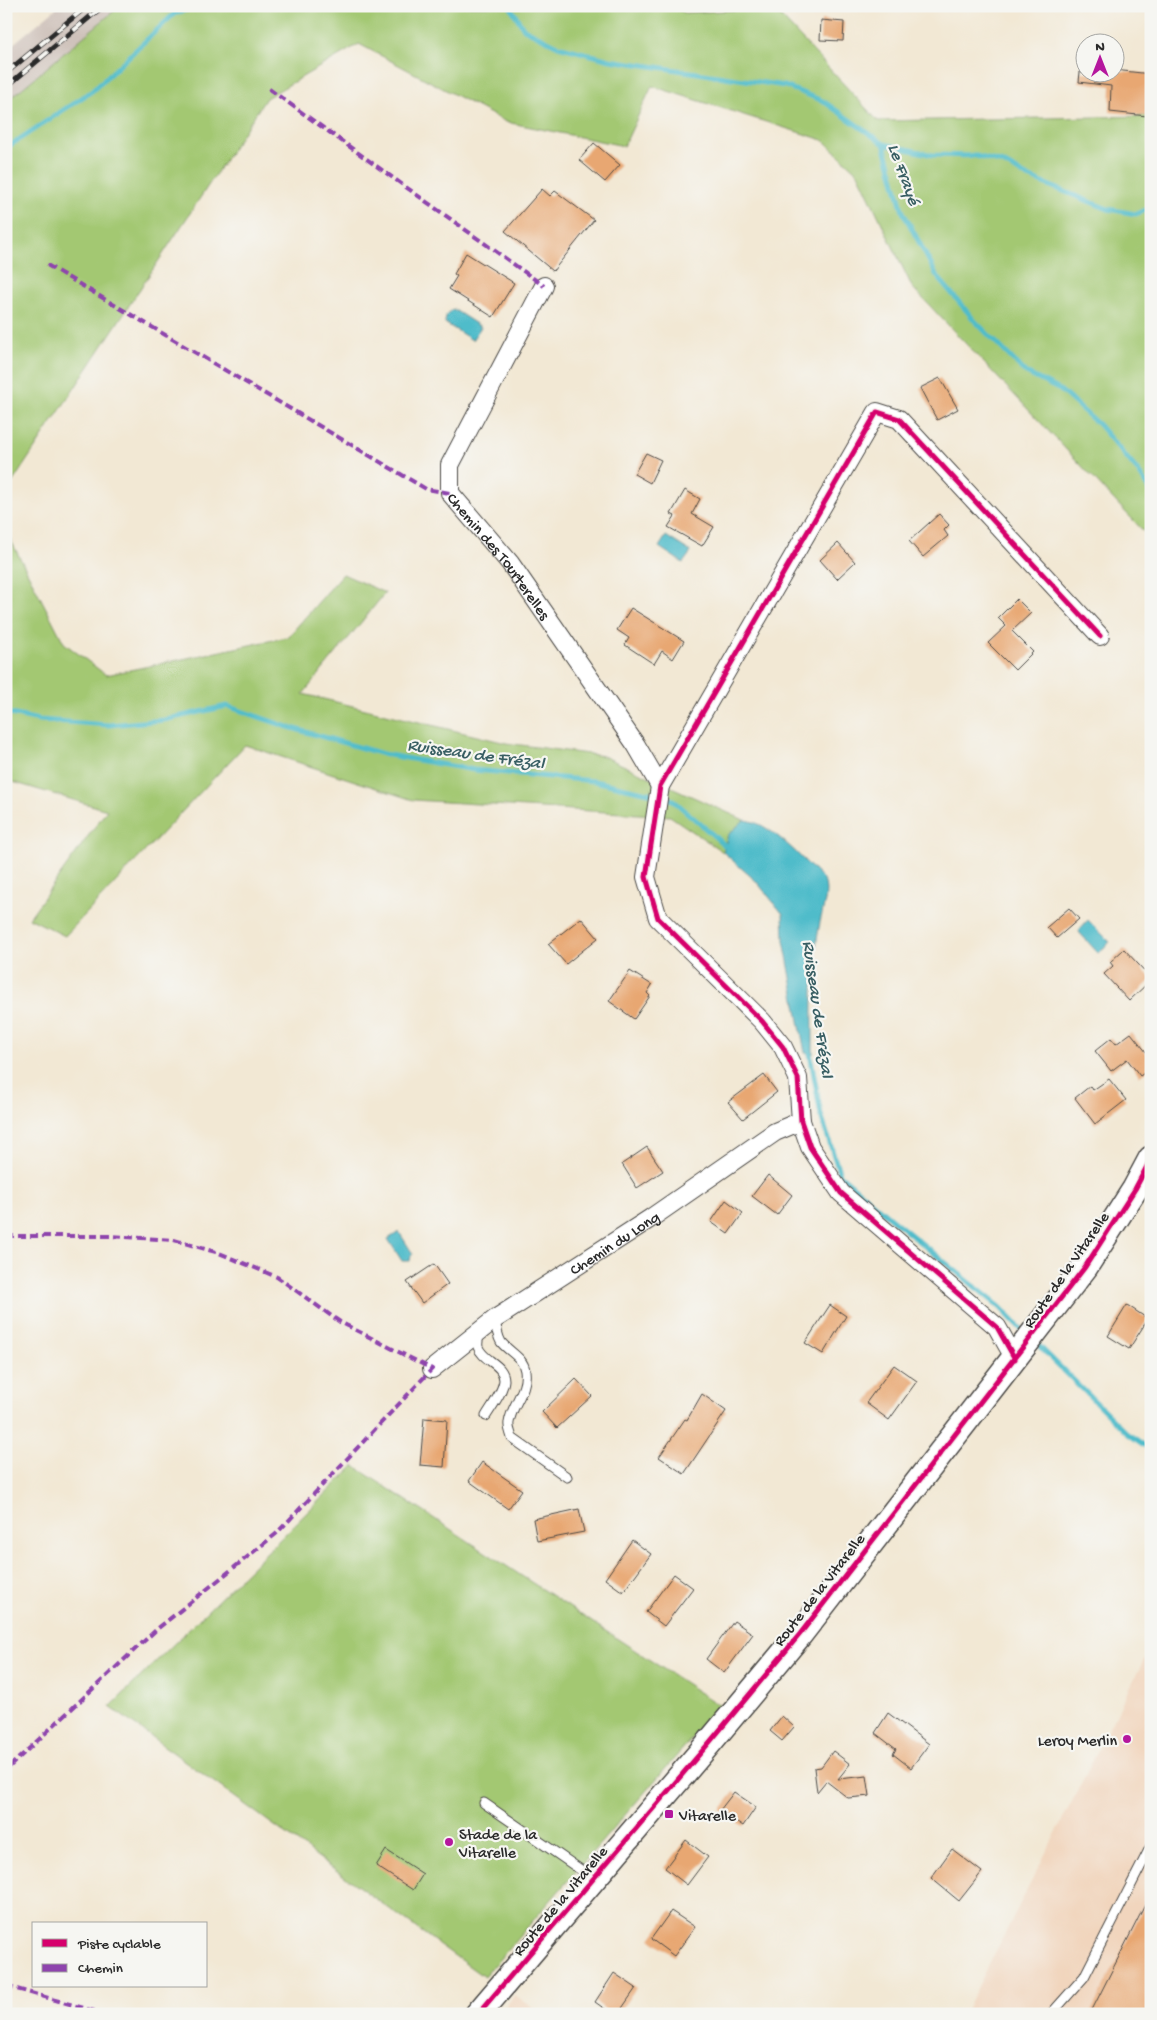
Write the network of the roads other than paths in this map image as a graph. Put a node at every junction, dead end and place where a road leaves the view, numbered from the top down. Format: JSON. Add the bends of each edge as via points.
{"nodes":[{"id":1,"x":544,"y":286,"type":"dead end"},
{"id":2,"x":1100,"y":636,"type":"dead end"},
{"id":3,"x":660,"y":786,"type":"junction"},
{"id":4,"x":801,"y":1121,"type":"junction"},
{"id":5,"x":1151,"y":1159,"type":"edge"},
{"id":6,"x":495,"y":1319,"type":"junction"},
{"id":7,"x":479,"y":1332,"type":"junction"},
{"id":8,"x":1018,"y":1354,"type":"junction"},
{"id":9,"x":432,"y":1369,"type":"dead end"},
{"id":10,"x":486,"y":1416,"type":"dead end"},
{"id":11,"x":567,"y":1477,"type":"dead end"},
{"id":12,"x":484,"y":1803,"type":"dead end"},
{"id":13,"x":1151,"y":1846,"type":"edge"},
{"id":14,"x":593,"y":1879,"type":"junction"},
{"id":15,"x":478,"y":2014,"type":"edge"},
{"id":16,"x":1051,"y":2014,"type":"edge"}],
"edges":[{"from":1,"to":3,"type":"street","name":"Chemin des Tourterelles","via":[[450,465],[450,493],[510,562],[636,745]]},
{"from":2,"to":3,"type":"street","via":[[899,419],[877,412]]},
{"from":3,"to":4,"type":"street","via":[[646,877],[658,918],[762,1021],[784,1048],[798,1078]]},
{"from":4,"to":6,"type":"street","name":"Chemin du Long","via":[[775,1132],[651,1218]]},
{"from":4,"to":8,"type":"street","via":[[810,1147],[841,1193],[997,1327]]},
{"from":5,"to":8,"type":"street","name":"Route de la Vitarelle","via":[[1085,1267]]},
{"from":6,"to":7,"type":"street","name":"Chemin du Long"},
{"from":6,"to":11,"type":"lane","via":[[502,1342],[519,1358],[525,1371],[522,1394],[508,1425],[512,1438]]},
{"from":7,"to":9,"type":"street","name":"Chemin du Long"},
{"from":7,"to":10,"type":"lane","via":[[478,1346],[482,1355],[500,1369],[504,1380]]},
{"from":8,"to":14,"type":"street","name":"Route de la Vitarelle","via":[[800,1634]]},
{"from":12,"to":14,"type":"lane"},
{"from":13,"to":16,"type":"lane","via":[[1084,1977]]},
{"from":14,"to":15,"type":"street","name":"Route de la Vitarelle"}]}
